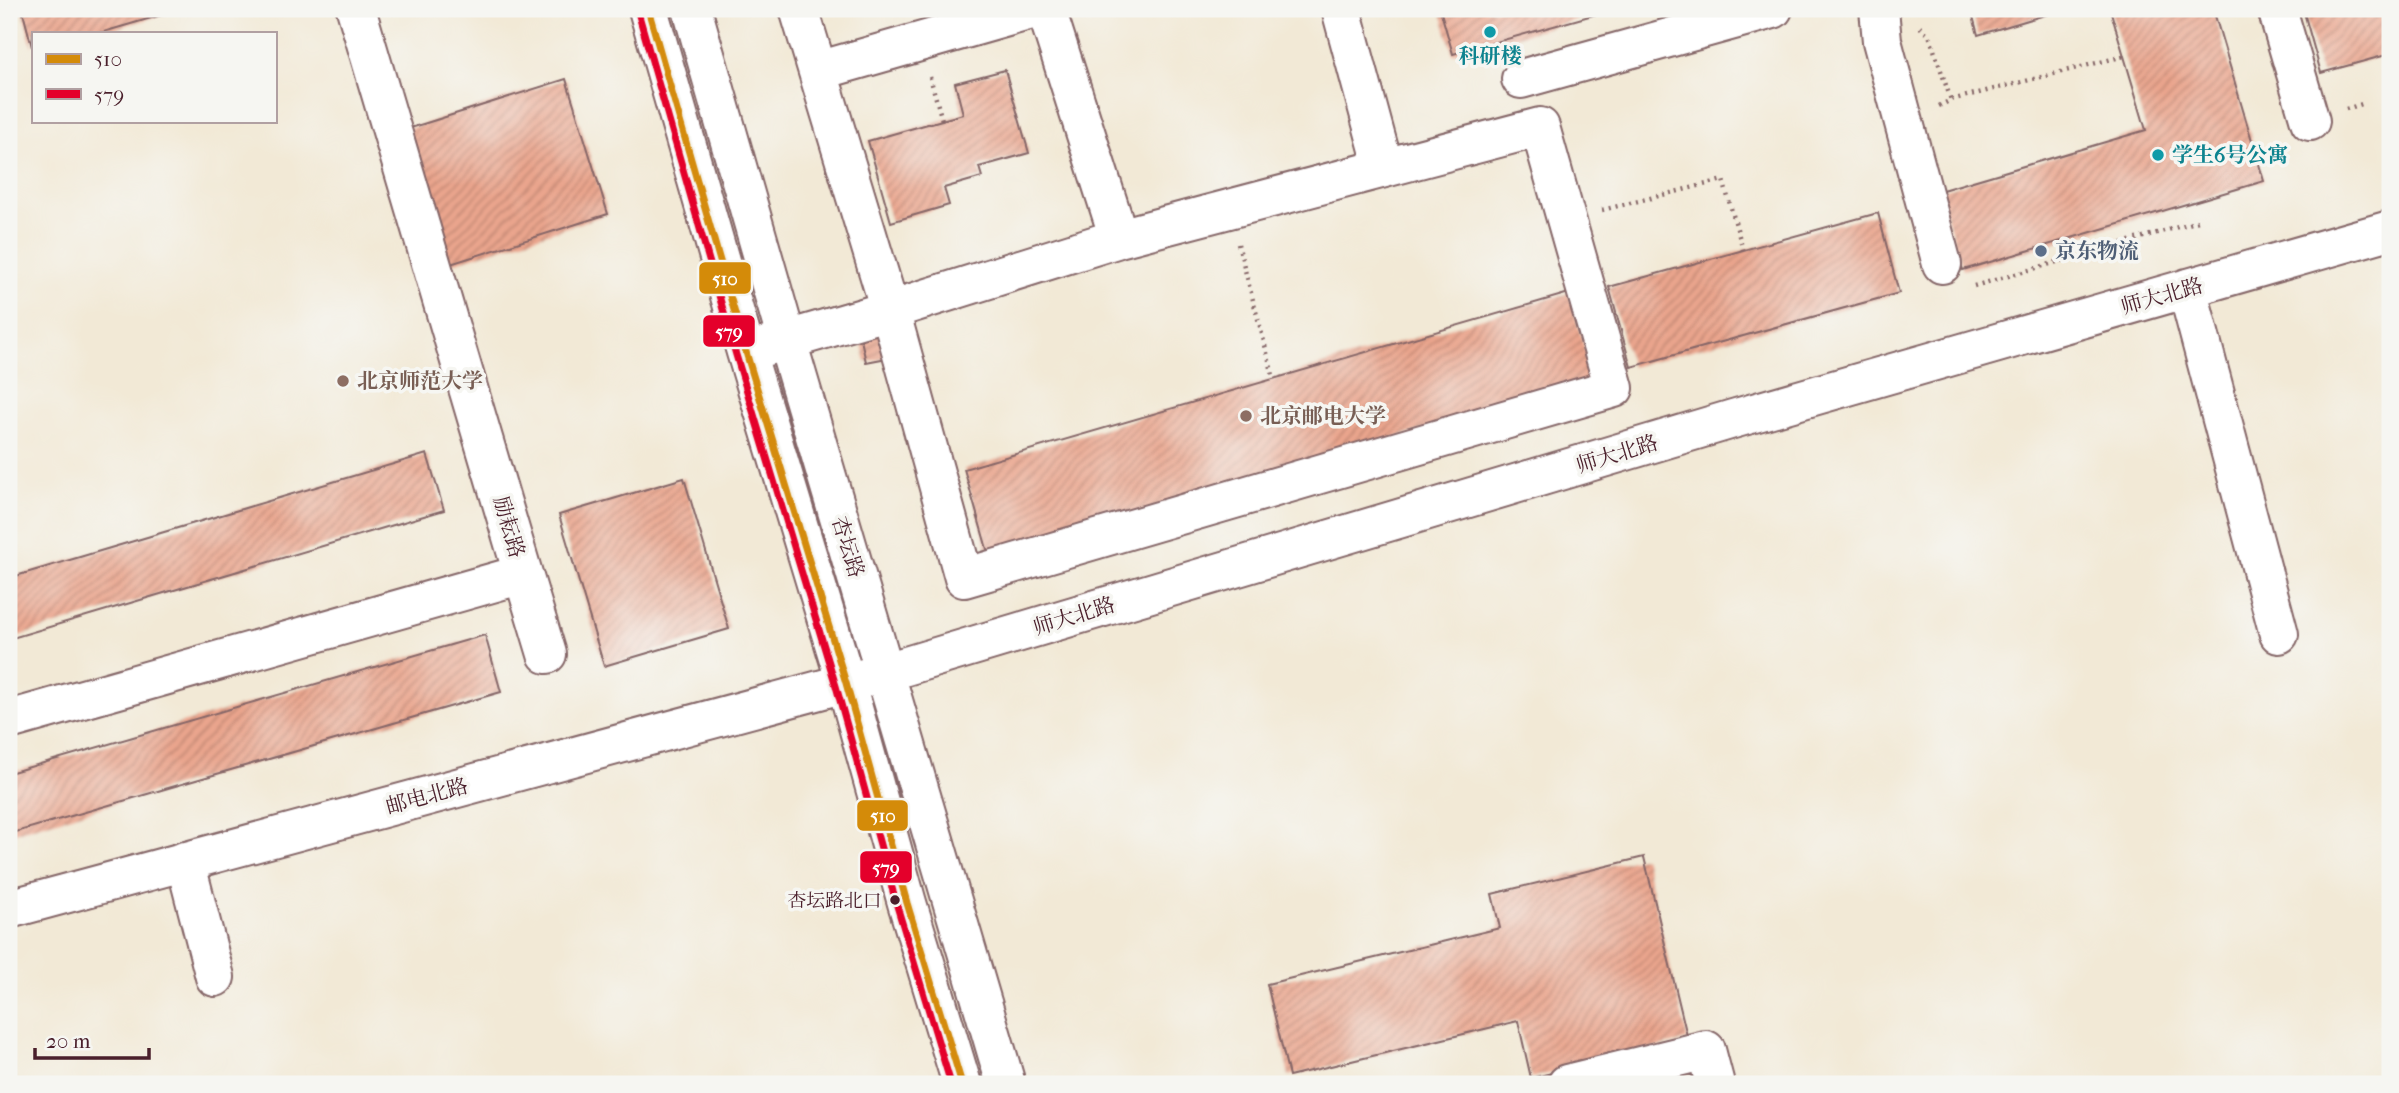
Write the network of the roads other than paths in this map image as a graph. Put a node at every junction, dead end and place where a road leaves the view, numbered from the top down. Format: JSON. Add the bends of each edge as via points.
{"nodes":[{"id":1,"x":356,"y":9,"type":"edge"},
{"id":2,"x":648,"y":9,"type":"edge"},
{"id":3,"x":692,"y":9,"type":"edge"},
{"id":4,"x":799,"y":9,"type":"edge"},
{"id":5,"x":1035,"y":9,"type":"edge"},
{"id":6,"x":1046,"y":9,"type":"edge"},
{"id":7,"x":1341,"y":9,"type":"edge"},
{"id":8,"x":1773,"y":9,"type":"edge"},
{"id":9,"x":1879,"y":9,"type":"edge"},
{"id":10,"x":2277,"y":9,"type":"edge"},
{"id":11,"x":818,"y":71,"type":"junction"},
{"id":12,"x":1521,"y":79,"type":"dead end"},
{"id":13,"x":2310,"y":121,"type":"dead end"},
{"id":14,"x":1384,"y":168,"type":"junction"},
{"id":15,"x":2390,"y":230,"type":"edge"},
{"id":16,"x":1119,"y":237,"type":"junction"},
{"id":17,"x":1942,"y":264,"type":"road end"},
{"id":18,"x":2187,"y":288,"type":"junction"},
{"id":19,"x":890,"y":310,"type":"junction"},
{"id":20,"x":787,"y":341,"type":"junction"},
{"id":21,"x":746,"y":352,"type":"junction"},
{"id":22,"x":523,"y":574,"type":"junction"},
{"id":23,"x":2279,"y":634,"type":"dead end"},
{"id":24,"x":547,"y":654,"type":"dead end"},
{"id":25,"x":886,"y":673,"type":"junction"},
{"id":26,"x":846,"y":683,"type":"junction"},
{"id":27,"x":9,"y":720,"type":"edge"},
{"id":28,"x":185,"y":862,"type":"junction"},
{"id":29,"x":9,"y":909,"type":"edge"},
{"id":30,"x":215,"y":977,"type":"dead end"},
{"id":31,"x":962,"y":1084,"type":"edge"},
{"id":32,"x":1006,"y":1084,"type":"edge"},
{"id":33,"x":1567,"y":1084,"type":"edge"},
{"id":34,"x":1715,"y":1084,"type":"edge"}],
"edges":[{"from":1,"to":22,"type":"street","name":"励耘路"},
{"from":2,"to":21,"type":"street","name":"杏坛路"},
{"from":3,"to":20,"type":"street","name":"杏坛路"},
{"from":4,"to":11,"type":"street"},
{"from":5,"to":11,"type":"street"},
{"from":6,"to":16,"type":"street"},
{"from":7,"to":14,"type":"street"},
{"from":8,"to":12,"type":"street"},
{"from":9,"to":17,"type":"street","via":[[1882,41]]},
{"from":10,"to":13,"type":"street"},
{"from":11,"to":19,"type":"street"},
{"from":14,"to":16,"type":"street"},
{"from":14,"to":19,"type":"street","via":[[1540,127],[1614,388],[964,578]]},
{"from":15,"to":18,"type":"street","name":"师大北路"},
{"from":16,"to":19,"type":"street"},
{"from":18,"to":23,"type":"street"},
{"from":18,"to":25,"type":"street","name":"师大北路"},
{"from":19,"to":20,"type":"street"},
{"from":20,"to":21,"type":"street"},
{"from":20,"to":25,"type":"street","name":"杏坛路"},
{"from":21,"to":26,"type":"street","name":"杏坛路"},
{"from":22,"to":24,"type":"street"},
{"from":22,"to":27,"type":"street","name":"励耘路"},
{"from":25,"to":26,"type":"street","name":"师大北路"},
{"from":25,"to":32,"type":"street","name":"杏坛路"},
{"from":26,"to":28,"type":"street","name":"邮电北路"},
{"from":26,"to":31,"type":"street","name":"杏坛路"},
{"from":28,"to":29,"type":"street","name":"邮电北路"},
{"from":28,"to":30,"type":"street"},
{"from":33,"to":34,"type":"street","via":[[1706,1049]]}]}
